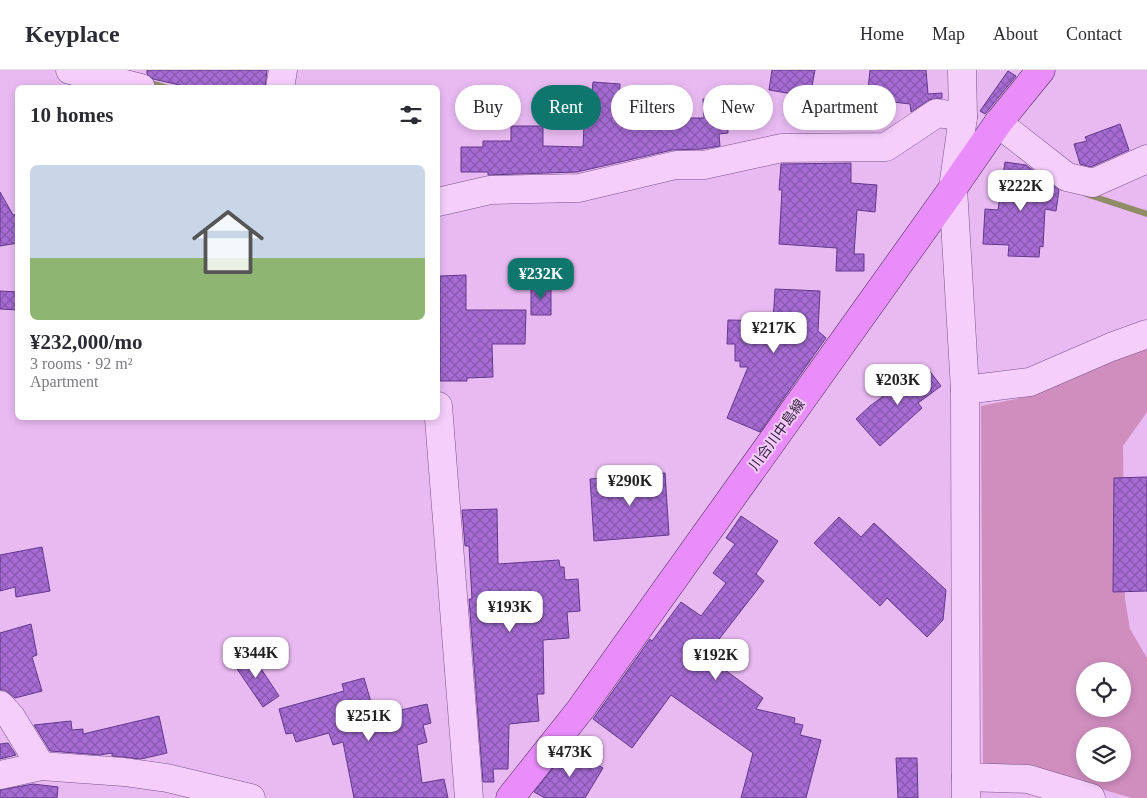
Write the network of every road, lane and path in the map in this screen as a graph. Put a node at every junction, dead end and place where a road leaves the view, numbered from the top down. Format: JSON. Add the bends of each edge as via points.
{"nodes":[{"id":1,"x":70,"y":70,"type":"edge"},
{"id":2,"x":283,"y":70,"type":"edge"},
{"id":3,"x":962,"y":70,"type":"edge"},
{"id":4,"x":1042,"y":70,"type":"edge"},
{"id":5,"x":129,"y":85,"type":"edge"},
{"id":6,"x":280,"y":85,"type":"edge"},
{"id":7,"x":963,"y":117,"type":"junction"},
{"id":8,"x":998,"y":122,"type":"junction"},
{"id":9,"x":1147,"y":160,"type":"edge"},
{"id":10,"x":953,"y":188,"type":"junction"},
{"id":11,"x":440,"y":202,"type":"edge"},
{"id":12,"x":1147,"y":334,"type":"edge"},
{"id":13,"x":965,"y":390,"type":"junction"},
{"id":14,"x":439,"y":420,"type":"edge"},
{"id":15,"x":0,"y":705,"type":"edge"},
{"id":16,"x":41,"y":766,"type":"junction"},
{"id":17,"x":0,"y":775,"type":"edge"},
{"id":18,"x":966,"y":787,"type":"edge"},
{"id":19,"x":251,"y":798,"type":"edge"},
{"id":20,"x":468,"y":798,"type":"edge"},
{"id":21,"x":510,"y":798,"type":"edge"},
{"id":22,"x":1090,"y":798,"type":"edge"}],
"edges":[{"from":1,"to":5,"type":"street"},
{"from":2,"to":6,"type":"street"},
{"from":3,"to":7,"type":"street"},
{"from":4,"to":8,"type":"main road","name":"川合川中島線"},
{"from":7,"to":10,"type":"street"},
{"from":7,"to":11,"type":"street","via":[[937,113],[886,147],[782,148],[704,164],[676,165],[579,188],[490,190]]},
{"from":8,"to":9,"type":"street","via":[[1067,177],[1093,183]]},
{"from":8,"to":10,"type":"main road","name":"川合川中島線"},
{"from":10,"to":13,"type":"street"},
{"from":10,"to":21,"type":"main road","name":"川合川中島線","via":[[580,710]]},
{"from":12,"to":13,"type":"street","via":[[1030,382]]},
{"from":13,"to":18,"type":"street"},
{"from":14,"to":20,"type":"street"},
{"from":15,"to":16,"type":"street"},
{"from":16,"to":17,"type":"street"},
{"from":16,"to":19,"type":"street","via":[[167,778]]},
{"from":18,"to":22,"type":"street","via":[[1028,779]]}]}
